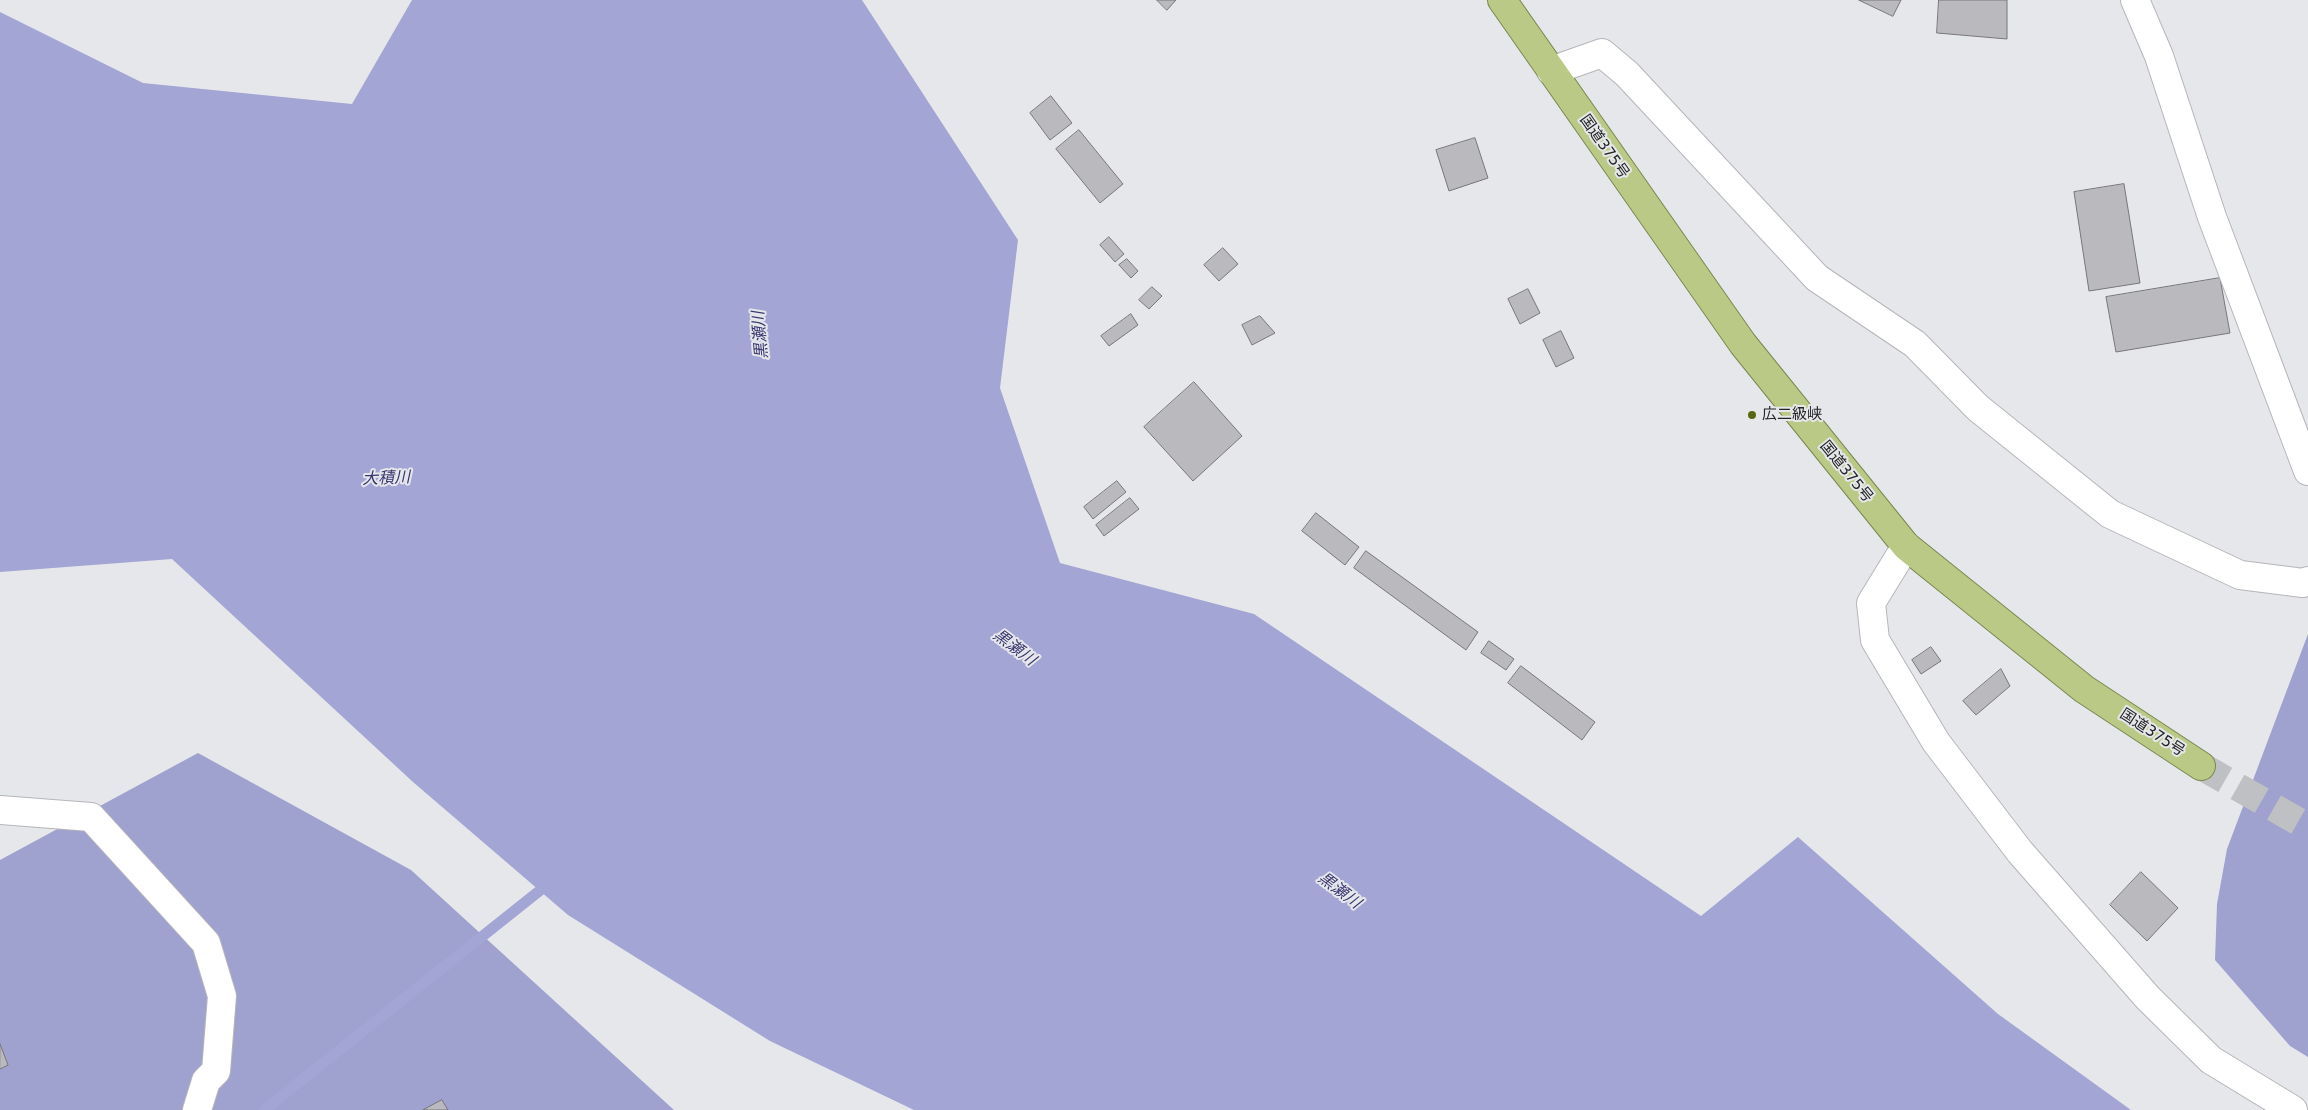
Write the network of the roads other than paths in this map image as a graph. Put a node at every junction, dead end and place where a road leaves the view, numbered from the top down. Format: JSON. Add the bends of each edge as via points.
{"nodes":[{"id":1,"x":1502,"y":0,"type":"edge"},
{"id":2,"x":2134,"y":0,"type":"edge"},
{"id":3,"x":1551,"y":71,"type":"junction"},
{"id":4,"x":2308,"y":471,"type":"edge"},
{"id":5,"x":1906,"y":546,"type":"junction"},
{"id":6,"x":2308,"y":581,"type":"edge"},
{"id":7,"x":2201,"y":766,"type":"tunnel mouth"},
{"id":8,"x":0,"y":810,"type":"edge"},
{"id":9,"x":197,"y":1110,"type":"edge"},
{"id":10,"x":2293,"y":1110,"type":"edge"}],
"edges":[{"from":1,"to":3,"type":"highway","name":"国道375号"},
{"from":2,"to":4,"type":"street","via":[[2159,56],[2212,217]]},
{"from":3,"to":5,"type":"highway","name":"国道375号","via":[[1742,344]]},
{"from":3,"to":6,"type":"street","via":[[1602,53],[1627,74],[1817,278],[1915,344],[1978,408],[2110,514],[2240,575]]},
{"from":5,"to":7,"type":"highway","name":"国道375号","via":[[2084,689]]},
{"from":5,"to":10,"type":"street","via":[[1871,603],[1875,640],[1936,742],[2020,852],[2148,998],[2212,1060]]},
{"from":8,"to":9,"type":"street","via":[[92,817],[206,943],[222,996],[216,1071],[206,1081]]}]}
